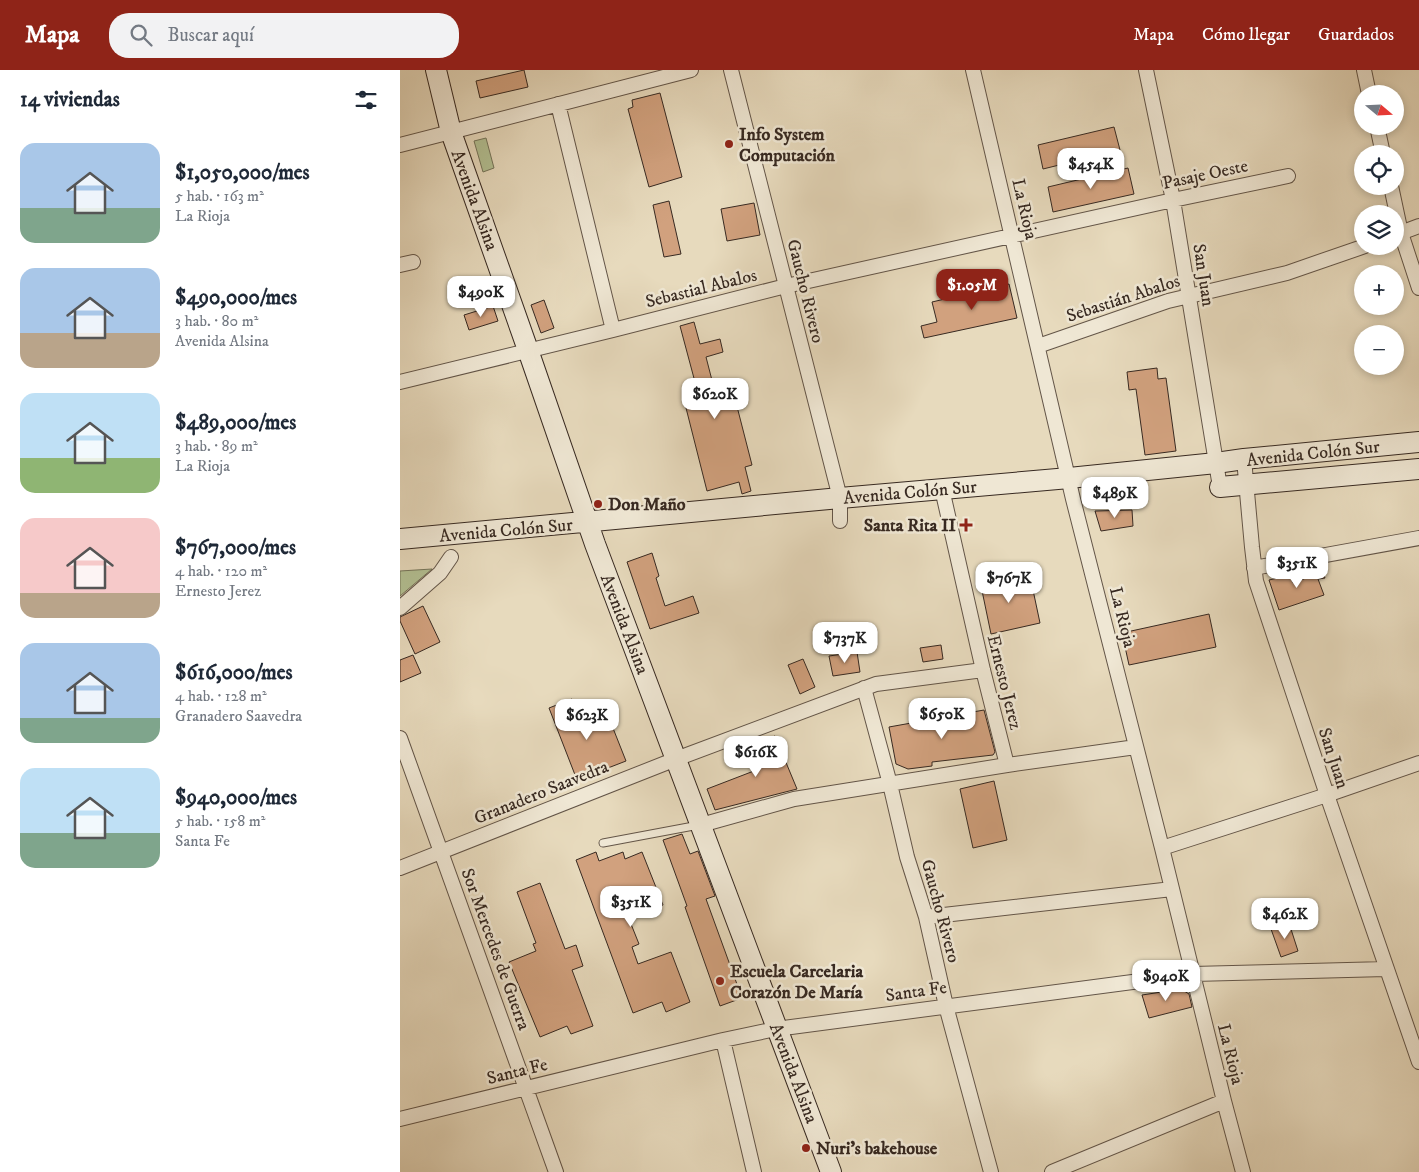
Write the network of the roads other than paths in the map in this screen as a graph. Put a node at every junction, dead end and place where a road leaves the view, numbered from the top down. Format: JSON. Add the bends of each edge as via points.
{"nodes":[{"id":1,"x":436,"y":70,"type":"edge"},
{"id":2,"x":691,"y":70,"type":"edge"},
{"id":3,"x":731,"y":70,"type":"edge"},
{"id":4,"x":974,"y":70,"type":"edge"},
{"id":5,"x":1146,"y":70,"type":"edge"},
{"id":6,"x":1364,"y":70,"type":"edge"},
{"id":7,"x":645,"y":75,"type":"edge"},
{"id":8,"x":1367,"y":85,"type":"edge"},
{"id":9,"x":558,"y":104,"type":"junction"},
{"id":10,"x":451,"y":132,"type":"junction"},
{"id":11,"x":400,"y":145,"type":"edge"},
{"id":12,"x":1288,"y":176,"type":"dead end"},
{"id":13,"x":1172,"y":200,"type":"junction"},
{"id":14,"x":1419,"y":226,"type":"edge"},
{"id":15,"x":1404,"y":232,"type":"edge"},
{"id":16,"x":1012,"y":236,"type":"junction"},
{"id":17,"x":1404,"y":249,"type":"edge"},
{"id":18,"x":1354,"y":250,"type":"edge"},
{"id":19,"x":786,"y":286,"type":"junction"},
{"id":20,"x":1419,"y":288,"type":"edge"},
{"id":21,"x":1189,"y":296,"type":"junction"},
{"id":22,"x":613,"y":330,"type":"junction"},
{"id":23,"x":1038,"y":346,"type":"junction"},
{"id":24,"x":528,"y":350,"type":"junction"},
{"id":25,"x":400,"y":382,"type":"edge"},
{"id":26,"x":1419,"y":442,"type":"edge"},
{"id":27,"x":1244,"y":459,"type":"junction"},
{"id":28,"x":1216,"y":463,"type":"junction"},
{"id":29,"x":1419,"y":469,"type":"edge"},
{"id":30,"x":1069,"y":478,"type":"junction"},
{"id":31,"x":1247,"y":485,"type":"junction"},
{"id":32,"x":1220,"y":487,"type":"joint"},
{"id":33,"x":942,"y":489,"type":"junction"},
{"id":34,"x":840,"y":498,"type":"junction"},
{"id":35,"x":840,"y":521,"type":"dead end"},
{"id":36,"x":587,"y":522,"type":"junction"},
{"id":37,"x":1419,"y":538,"type":"edge"},
{"id":38,"x":400,"y":539,"type":"edge"},
{"id":39,"x":451,"y":557,"type":"dead end"},
{"id":40,"x":1254,"y":568,"type":"junction"},
{"id":41,"x":400,"y":608,"type":"edge"},
{"id":42,"x":983,"y":670,"type":"junction"},
{"id":43,"x":864,"y":688,"type":"junction"},
{"id":44,"x":400,"y":738,"type":"edge"},
{"id":45,"x":1136,"y":747,"type":"junction"},
{"id":46,"x":676,"y":759,"type":"junction"},
{"id":47,"x":1419,"y":763,"type":"edge"},
{"id":48,"x":1007,"y":765,"type":"junction"},
{"id":49,"x":890,"y":784,"type":"junction"},
{"id":50,"x":1327,"y":795,"type":"junction"},
{"id":51,"x":701,"y":825,"type":"junction"},
{"id":52,"x":603,"y":843,"type":"dead end"},
{"id":53,"x":1162,"y":848,"type":"junction"},
{"id":54,"x":442,"y":852,"type":"junction"},
{"id":55,"x":400,"y":868,"type":"edge"},
{"id":56,"x":1172,"y":889,"type":"junction"},
{"id":57,"x":926,"y":917,"type":"junction"},
{"id":58,"x":1386,"y":969,"type":"junction"},
{"id":59,"x":1192,"y":974,"type":"junction"},
{"id":60,"x":946,"y":1006,"type":"junction"},
{"id":61,"x":776,"y":1029,"type":"junction"},
{"id":62,"x":723,"y":1040,"type":"junction"},
{"id":63,"x":1418,"y":1056,"type":"edge"},
{"id":64,"x":526,"y":1088,"type":"junction"},
{"id":65,"x":1224,"y":1102,"type":"junction"},
{"id":66,"x":400,"y":1118,"type":"edge"},
{"id":67,"x":556,"y":1172,"type":"edge"},
{"id":68,"x":754,"y":1172,"type":"edge"},
{"id":69,"x":831,"y":1172,"type":"edge"},
{"id":70,"x":991,"y":1172,"type":"edge"},
{"id":71,"x":1052,"y":1172,"type":"edge"},
{"id":72,"x":1243,"y":1172,"type":"edge"}],
"edges":[{"from":1,"to":10,"type":"main road","name":"Avenida Alsina"},
{"from":2,"to":7,"type":"street"},
{"from":3,"to":19,"type":"street","name":"Gaucho Rivero"},
{"from":4,"to":16,"type":"street","name":"La Rioja"},
{"from":5,"to":13,"type":"street","name":"San Juan"},
{"from":6,"to":8,"type":"street"},
{"from":7,"to":9,"type":"street"},
{"from":9,"to":10,"type":"street"},
{"from":9,"to":22,"type":"street"},
{"from":10,"to":11,"type":"street"},
{"from":10,"to":24,"type":"main road","name":"Avenida Alsina"},
{"from":12,"to":13,"type":"street","name":"Pasaje Oeste"},
{"from":13,"to":16,"type":"street","name":"Pasaje Oeste"},
{"from":13,"to":21,"type":"street","name":"San Juan"},
{"from":14,"to":15,"type":"street"},
{"from":16,"to":19,"type":"street","name":"Sebastial Abalos"},
{"from":16,"to":23,"type":"street","name":"La Rioja"},
{"from":17,"to":20,"type":"street"},
{"from":18,"to":21,"type":"street","name":"Sebastián Abalos","via":[[1287,273]]},
{"from":19,"to":22,"type":"street","name":"Sebastial Abalos"},
{"from":19,"to":34,"type":"street","name":"Gaucho Rivero"},
{"from":21,"to":23,"type":"street","name":"Sebastián Abalos"},
{"from":21,"to":28,"type":"street","name":"San Juan"},
{"from":22,"to":24,"type":"street","name":"Sebastial Abalos"},
{"from":23,"to":30,"type":"street","name":"La Rioja"},
{"from":24,"to":25,"type":"street","name":"Sebastial Abalos"},
{"from":24,"to":36,"type":"main road","name":"Avenida Alsina"},
{"from":26,"to":27,"type":"main road","name":"Avenida Colón Sur"},
{"from":27,"to":28,"type":"main road","name":"Avenida Colón Sur"},
{"from":27,"to":31,"type":"street","name":"San Juan"},
{"from":28,"to":30,"type":"main road","name":"Avenida Colón Sur"},
{"from":28,"to":32,"type":"street","name":"San Juan"},
{"from":29,"to":31,"type":"main road","name":"Avenida Colón Sur"},
{"from":30,"to":33,"type":"main road","name":"Avenida Colón Sur"},
{"from":30,"to":45,"type":"street","name":"La Rioja"},
{"from":31,"to":32,"type":"main road","name":"Avenida Colón Sur"},
{"from":31,"to":40,"type":"street","name":"San Juan"},
{"from":33,"to":34,"type":"main road","name":"Avenida Colón Sur"},
{"from":33,"to":42,"type":"street","name":"Ernesto Jerez"},
{"from":34,"to":35,"type":"street","name":"Gaucho Rivero"},
{"from":34,"to":36,"type":"main road","name":"Avenida Colón Sur"},
{"from":36,"to":38,"type":"main road","name":"Avenida Colón Sur"},
{"from":36,"to":46,"type":"main road","name":"Avenida Alsina"},
{"from":37,"to":40,"type":"street"},
{"from":39,"to":41,"type":"street","via":[[440,573]]},
{"from":40,"to":50,"type":"street","name":"San Juan"},
{"from":42,"to":43,"type":"street","name":"Granadero Saavedra"},
{"from":42,"to":48,"type":"street","name":"Ernesto Jerez"},
{"from":43,"to":46,"type":"street","name":"Granadero Saavedra"},
{"from":43,"to":49,"type":"street","name":"Gaucho Rivero"},
{"from":44,"to":54,"type":"street","name":"Sor Mercedes de Guerra"},
{"from":45,"to":48,"type":"street"},
{"from":45,"to":53,"type":"street","name":"La Rioja"},
{"from":46,"to":51,"type":"main road","name":"Avenida Alsina"},
{"from":46,"to":54,"type":"street","name":"Granadero Saavedra"},
{"from":47,"to":50,"type":"street"},
{"from":48,"to":49,"type":"street"},
{"from":49,"to":51,"type":"street","via":[[794,799]]},
{"from":49,"to":57,"type":"street","name":"Gaucho Rivero","via":[[907,857]]},
{"from":50,"to":53,"type":"street"},
{"from":50,"to":58,"type":"street","name":"San Juan"},
{"from":51,"to":52,"type":"lane"},
{"from":51,"to":61,"type":"main road","name":"Avenida Alsina"},
{"from":53,"to":56,"type":"street","name":"La Rioja"},
{"from":54,"to":55,"type":"street","name":"Granadero Saavedra"},
{"from":54,"to":64,"type":"street","name":"Sor Mercedes de Guerra"},
{"from":56,"to":57,"type":"street"},
{"from":56,"to":59,"type":"street","name":"La Rioja"},
{"from":57,"to":60,"type":"street","name":"Gaucho Rivero"},
{"from":58,"to":59,"type":"street","name":"Santa Fe"},
{"from":58,"to":63,"type":"street","name":"San Juan"},
{"from":59,"to":60,"type":"street","name":"Santa Fe"},
{"from":59,"to":65,"type":"street","name":"La Rioja"},
{"from":60,"to":61,"type":"street","name":"Santa Fe"},
{"from":60,"to":70,"type":"street","name":"Gaucho Rivero"},
{"from":61,"to":62,"type":"street","name":"Santa Fe"},
{"from":61,"to":69,"type":"main road","name":"Avenida Alsina"},
{"from":62,"to":64,"type":"street","name":"Santa Fe"},
{"from":62,"to":68,"type":"street"},
{"from":64,"to":66,"type":"street","name":"Santa Fe"},
{"from":64,"to":67,"type":"street","name":"Sor Mercedes de Guerra"},
{"from":65,"to":71,"type":"street"},
{"from":65,"to":72,"type":"street","name":"La Rioja"}]}
